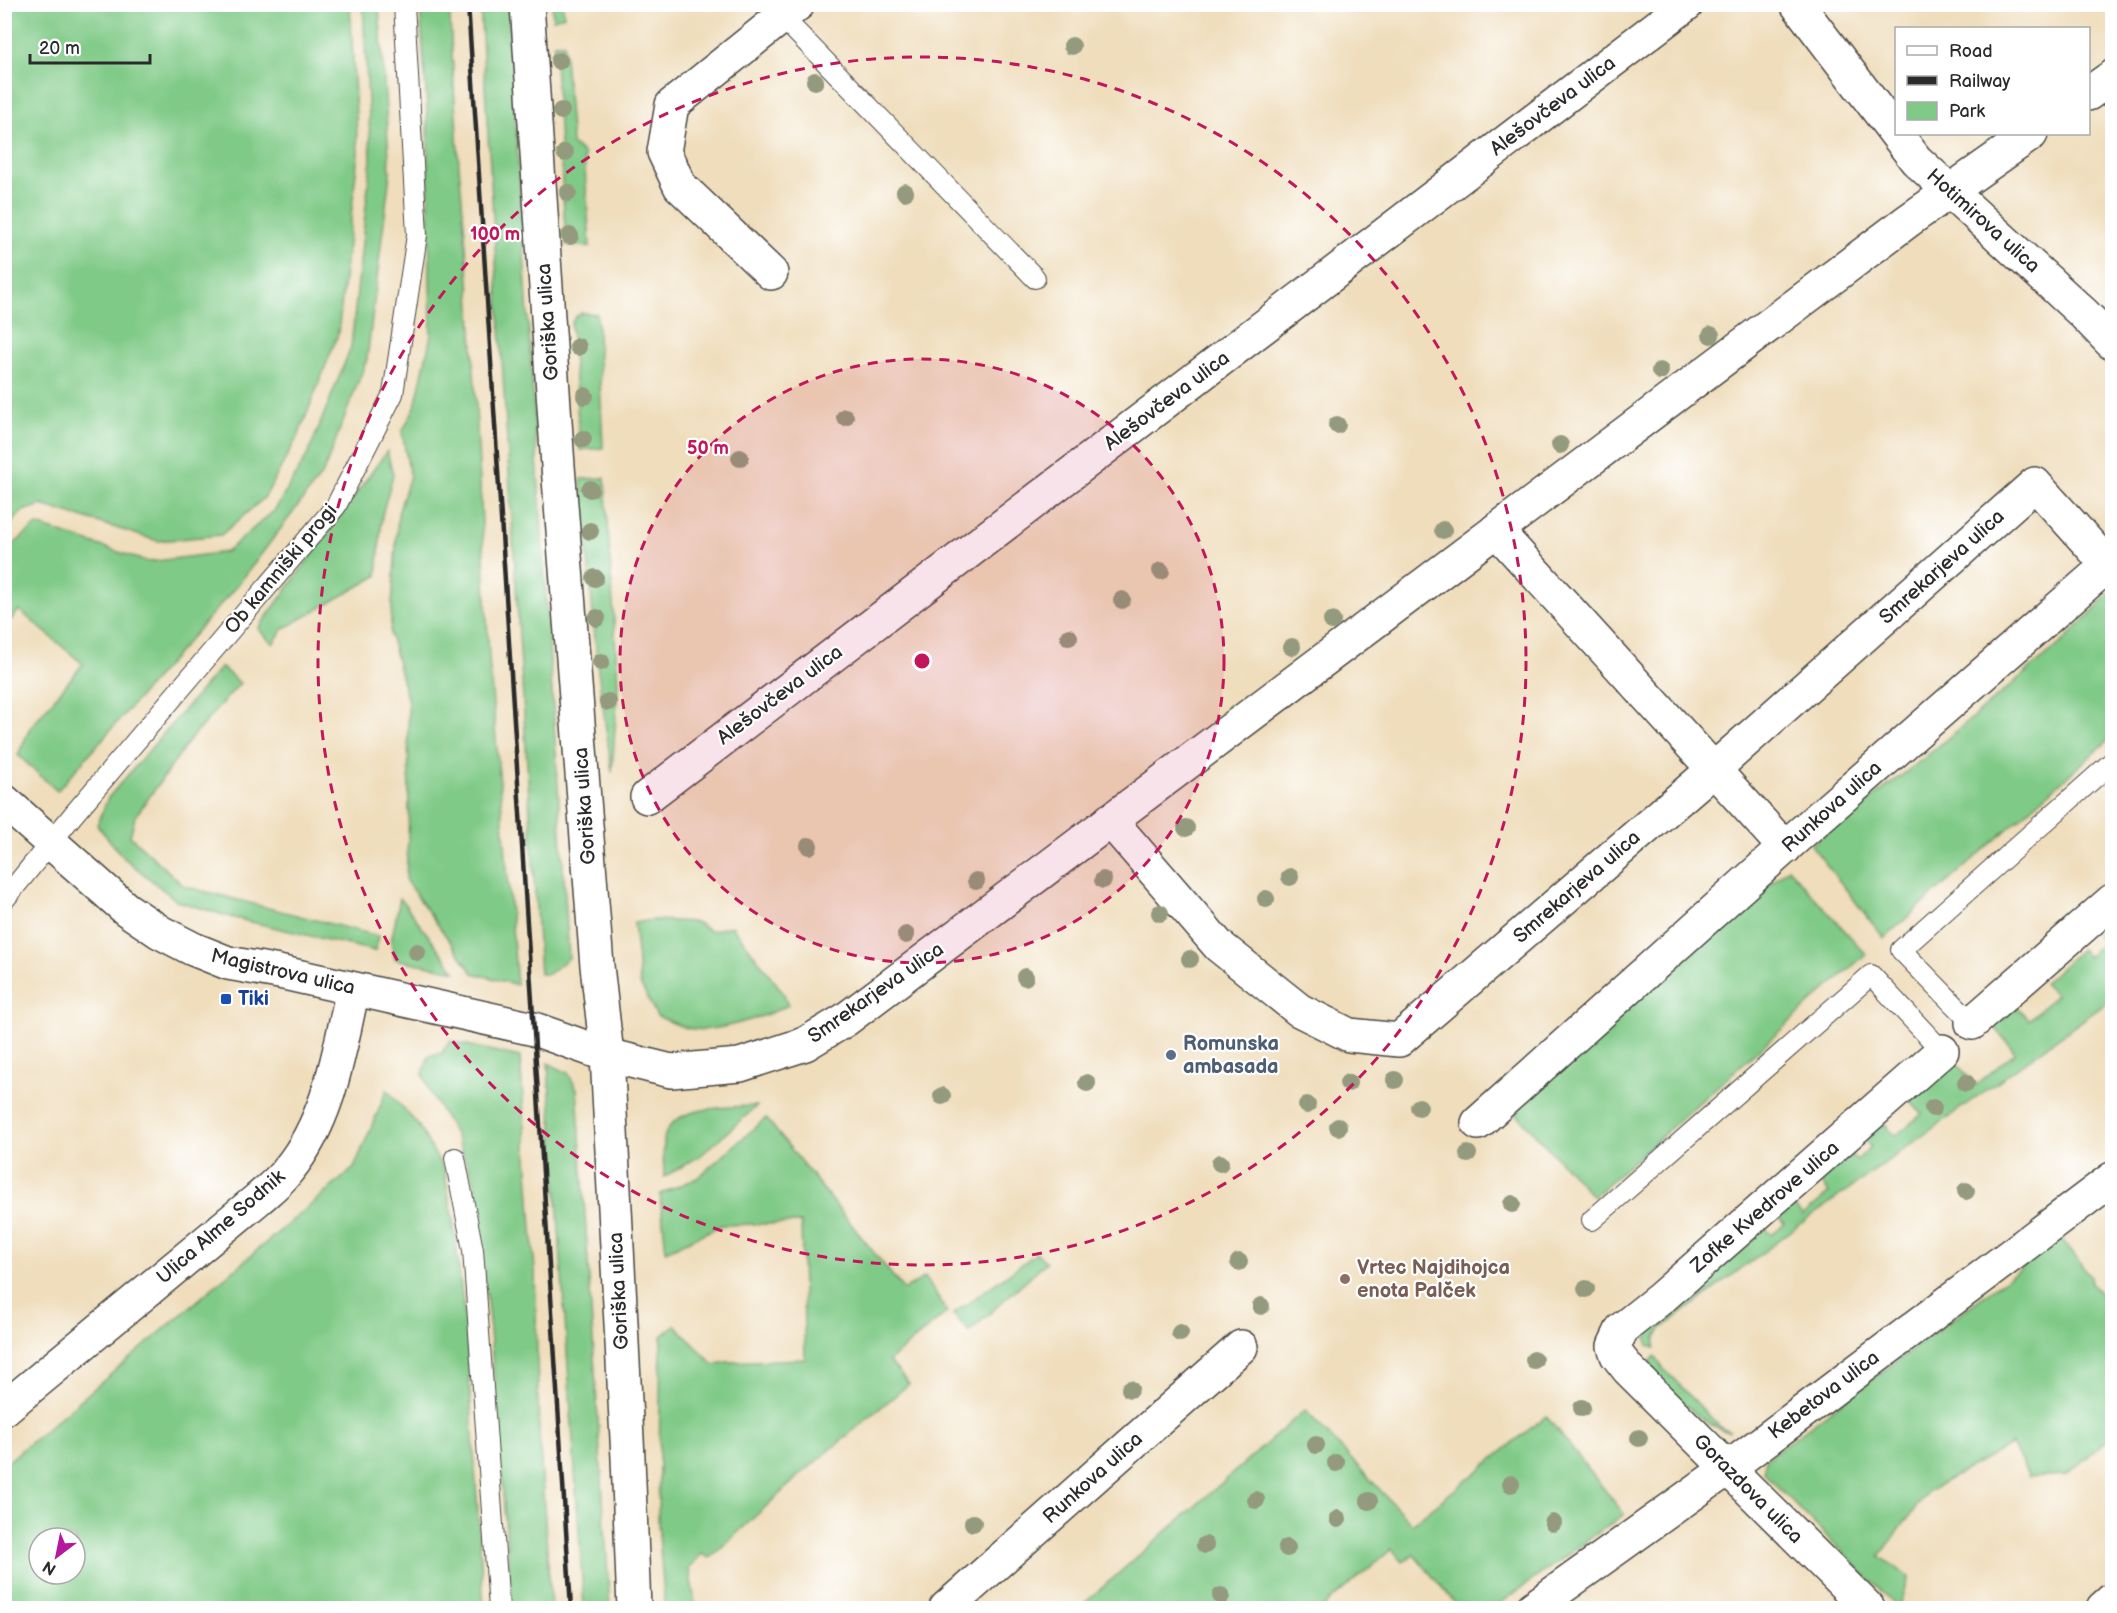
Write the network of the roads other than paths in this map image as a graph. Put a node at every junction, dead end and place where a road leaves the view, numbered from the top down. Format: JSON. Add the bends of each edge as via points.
{"nodes":[{"id":1,"x":404,"y":4,"type":"edge"},
{"id":2,"x":527,"y":4,"type":"edge"},
{"id":3,"x":1687,"y":4,"type":"edge"},
{"id":4,"x":1797,"y":4,"type":"edge"},
{"id":5,"x":790,"y":11,"type":"edge"},
{"id":6,"x":2112,"y":77,"type":"edge"},
{"id":7,"x":2090,"y":93,"type":"edge"},
{"id":8,"x":1895,"y":133,"type":"edge"},
{"id":9,"x":1897,"y":135,"type":"edge"},
{"id":10,"x":2030,"y":135,"type":"edge"},
{"id":11,"x":1950,"y":190,"type":"junction"},
{"id":12,"x":771,"y":273,"type":"dead end"},
{"id":13,"x":1035,"y":278,"type":"dead end"},
{"id":14,"x":2112,"y":343,"type":"edge"},
{"id":15,"x":2035,"y":484,"type":"joint"},
{"id":16,"x":1496,"y":530,"type":"junction"},
{"id":17,"x":2112,"y":762,"type":"edge"},
{"id":18,"x":1713,"y":770,"type":"junction"},
{"id":19,"x":647,"y":797,"type":"dead end"},
{"id":20,"x":4,"y":801,"type":"edge"},
{"id":21,"x":1110,"y":820,"type":"junction"},
{"id":22,"x":1785,"y":848,"type":"junction"},
{"id":23,"x":43,"y":852,"type":"junction"},
{"id":24,"x":4,"y":900,"type":"edge"},
{"id":25,"x":2112,"y":901,"type":"edge"},
{"id":26,"x":353,"y":989,"type":"junction"},
{"id":27,"x":1972,"y":1023,"type":"joint"},
{"id":28,"x":1942,"y":1051,"type":"joint"},
{"id":29,"x":607,"y":1055,"type":"junction"},
{"id":30,"x":1478,"y":1123,"type":"dead end"},
{"id":31,"x":455,"y":1158,"type":"dead end"},
{"id":32,"x":2112,"y":1179,"type":"edge"},
{"id":33,"x":1592,"y":1220,"type":"dead end"},
{"id":34,"x":1241,"y":1347,"type":"dead end"},
{"id":35,"x":1628,"y":1370,"type":"joint"},
{"id":36,"x":4,"y":1409,"type":"edge"},
{"id":37,"x":1726,"y":1469,"type":"junction"},
{"id":38,"x":2112,"y":1600,"type":"edge"},
{"id":39,"x":500,"y":1608,"type":"edge"},
{"id":40,"x":634,"y":1608,"type":"edge"},
{"id":41,"x":946,"y":1608,"type":"edge"},
{"id":42,"x":1533,"y":1608,"type":"edge"},
{"id":43,"x":1868,"y":1608,"type":"edge"},
{"id":44,"x":2103,"y":1608,"type":"edge"}],
"edges":[{"from":1,"to":23,"type":"lane","name":"Ob kamniški progi","via":[[417,235],[393,394],[336,506]]},
{"from":2,"to":29,"type":"street","name":"Goriška ulica","via":[[558,466]]},
{"from":3,"to":19,"type":"street","name":"Alešovčeva ulica"},
{"from":4,"to":8,"type":"street","name":"Hotimirova ulica"},
{"from":5,"to":12,"type":"street","via":[[672,105],[664,152],[680,186]]},
{"from":5,"to":13,"type":"lane"},
{"from":6,"to":7,"type":"street"},
{"from":9,"to":11,"type":"street","name":"Hotimirova ulica","via":[[1916,160]]},
{"from":10,"to":11,"type":"street","name":"Smrekarjeva ulica"},
{"from":11,"to":14,"type":"street","name":"Hotimirova ulica"},
{"from":11,"to":16,"type":"street","name":"Smrekarjeva ulica"},
{"from":15,"to":18,"type":"street","name":"Smrekarjeva ulica"},
{"from":15,"to":22,"type":"street","name":"Runkova ulica","via":[[2108,565]]},
{"from":16,"to":18,"type":"street"},
{"from":16,"to":21,"type":"street","name":"Smrekarjeva ulica"},
{"from":17,"to":27,"type":"lane","via":[[1901,950]]},
{"from":18,"to":21,"type":"street","name":"Smrekarjeva ulica","via":[[1400,1040],[1349,1035],[1299,1010],[1220,946]]},
{"from":18,"to":22,"type":"street"},
{"from":20,"to":23,"type":"street","name":"Magistrova ulica"},
{"from":21,"to":29,"type":"street","name":"Smrekarjeva ulica","via":[[845,1020],[805,1044],[740,1065],[671,1071]]},
{"from":22,"to":30,"type":"street","name":"Runkova ulica"},
{"from":23,"to":24,"type":"lane"},
{"from":23,"to":26,"type":"street","name":"Magistrova ulica","via":[[193,950],[228,963]]},
{"from":25,"to":27,"type":"street"},
{"from":26,"to":29,"type":"street","name":"Magistrova ulica","via":[[534,1029]]},
{"from":26,"to":36,"type":"street","name":"Ulica Alme Sodnik","via":[[333,1081],[321,1115],[288,1172]]},
{"from":28,"to":33,"type":"lane","via":[[1871,975]]},
{"from":28,"to":35,"type":"street","name":"Zofke Kvedrove ulica","via":[[1622,1329],[1614,1346]]},
{"from":29,"to":40,"type":"street","name":"Goriška ulica"},
{"from":31,"to":39,"type":"lane","via":[[472,1250]]},
{"from":32,"to":37,"type":"street","name":"Kebetova ulica"},
{"from":34,"to":41,"type":"street","name":"Runkova ulica"},
{"from":35,"to":37,"type":"street","name":"Gorazdova ulica"},
{"from":37,"to":42,"type":"street","name":"Kebetova ulica"},
{"from":37,"to":43,"type":"street","name":"Gorazdova ulica"},
{"from":38,"to":44,"type":"street"}]}
